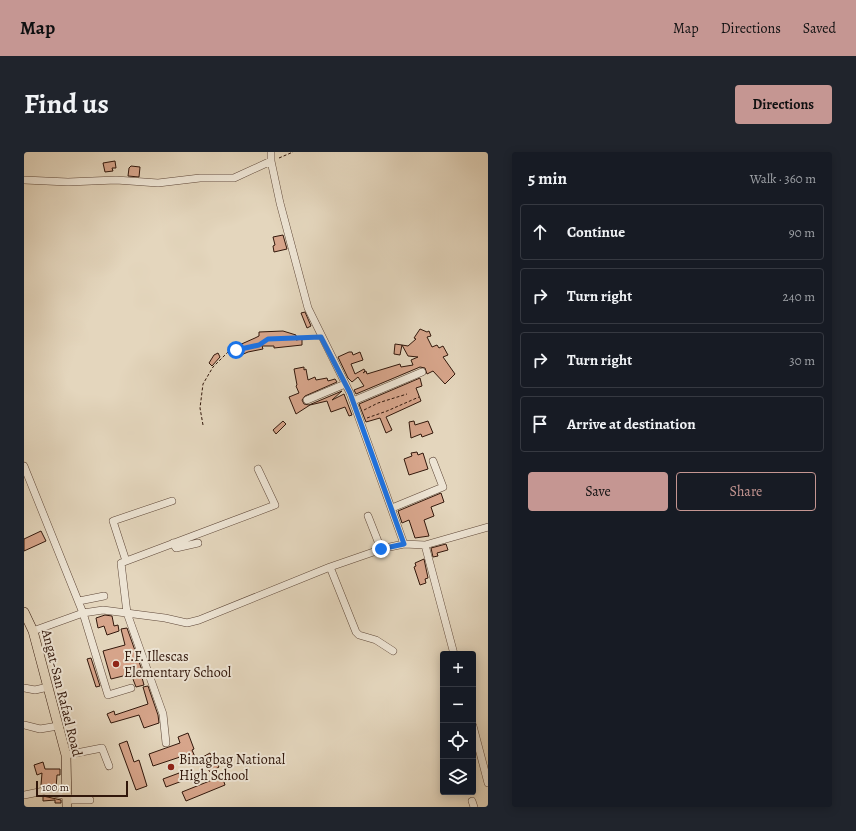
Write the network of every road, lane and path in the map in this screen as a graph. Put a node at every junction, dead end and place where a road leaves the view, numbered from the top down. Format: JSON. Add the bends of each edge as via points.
{"nodes":[{"id":1,"x":271,"y":152,"type":"edge"},
{"id":2,"x":293,"y":152,"type":"edge"},
{"id":3,"x":271,"y":161,"type":"junction"},
{"id":4,"x":24,"y":180,"type":"edge"},
{"id":5,"x":321,"y":337,"type":"junction"},
{"id":6,"x":422,"y":372,"type":"dead end"},
{"id":7,"x":345,"y":384,"type":"junction"},
{"id":8,"x":407,"y":394,"type":"dead end"},
{"id":9,"x":419,"y":397,"type":"dead end"},
{"id":10,"x":307,"y":400,"type":"dead end"},
{"id":11,"x":353,"y":401,"type":"junction"},
{"id":12,"x":358,"y":412,"type":"junction"},
{"id":13,"x":360,"y":420,"type":"junction"},
{"id":14,"x":203,"y":425,"type":"dead end"},
{"id":15,"x":433,"y":462,"type":"dead end"},
{"id":16,"x":24,"y":466,"type":"edge"},
{"id":17,"x":258,"y":469,"type":"dead end"},
{"id":18,"x":172,"y":501,"type":"dead end"},
{"id":19,"x":392,"y":508,"type":"junction"},
{"id":20,"x":368,"y":516,"type":"dead end"},
{"id":21,"x":488,"y":527,"type":"edge"},
{"id":22,"x":173,"y":543,"type":"junction"},
{"id":23,"x":198,"y":543,"type":"dead end"},
{"id":24,"x":404,"y":544,"type":"junction"},
{"id":25,"x":425,"y":545,"type":"junction"},
{"id":26,"x":381,"y":549,"type":"junction"},
{"id":27,"x":126,"y":561,"type":"junction"},
{"id":28,"x":330,"y":567,"type":"junction"},
{"id":29,"x":104,"y":596,"type":"dead end"},
{"id":30,"x":79,"y":601,"type":"junction"},
{"id":31,"x":24,"y":612,"type":"edge"},
{"id":32,"x":83,"y":613,"type":"junction"},
{"id":33,"x":127,"y":613,"type":"junction"},
{"id":34,"x":33,"y":631,"type":"junction"},
{"id":35,"x":393,"y":651,"type":"dead end"},
{"id":36,"x":453,"y":651,"type":"edge"},
{"id":37,"x":48,"y":687,"type":"junction"},
{"id":38,"x":24,"y":688,"type":"edge"},
{"id":39,"x":131,"y":688,"type":"dead end"},
{"id":40,"x":24,"y":724,"type":"edge"},
{"id":41,"x":58,"y":726,"type":"junction"},
{"id":42,"x":476,"y":737,"type":"edge"},
{"id":43,"x":166,"y":743,"type":"dead end"},
{"id":44,"x":66,"y":755,"type":"junction"},
{"id":45,"x":110,"y":766,"type":"dead end"},
{"id":46,"x":488,"y":782,"type":"edge"},
{"id":47,"x":24,"y":795,"type":"edge"},
{"id":48,"x":90,"y":800,"type":"dead end"},
{"id":49,"x":68,"y":801,"type":"edge"}],
"edges":[{"from":1,"to":3,"type":"street"},
{"from":2,"to":3,"type":"path"},
{"from":3,"to":4,"type":"street","via":[[234,178],[200,178],[158,183],[116,180]]},
{"from":3,"to":5,"type":"street","via":[[308,308]]},
{"from":5,"to":7,"type":"street"},
{"from":5,"to":14,"type":"path","via":[[268,339],[259,345],[228,352],[213,367],[203,384],[200,408]]},
{"from":6,"to":11,"type":"street"},
{"from":7,"to":10,"type":"street"},
{"from":7,"to":11,"type":"street"},
{"from":8,"to":12,"type":"path"},
{"from":9,"to":13,"type":"path"},
{"from":11,"to":12,"type":"street"},
{"from":12,"to":13,"type":"street"},
{"from":13,"to":19,"type":"street"},
{"from":15,"to":19,"type":"street","via":[[443,487]]},
{"from":16,"to":30,"type":"street"},
{"from":17,"to":22,"type":"street","via":[[275,505]]},
{"from":18,"to":27,"type":"street","via":[[113,521]]},
{"from":19,"to":24,"type":"street"},
{"from":20,"to":26,"type":"street"},
{"from":21,"to":25,"type":"street"},
{"from":22,"to":23,"type":"street","via":[[180,549]]},
{"from":22,"to":27,"type":"street"},
{"from":24,"to":25,"type":"street"},
{"from":24,"to":26,"type":"street"},
{"from":25,"to":36,"type":"street"},
{"from":26,"to":28,"type":"street"},
{"from":27,"to":33,"type":"street","via":[[121,563]]},
{"from":28,"to":33,"type":"street","via":[[187,623]]},
{"from":28,"to":35,"type":"street","via":[[356,632],[376,640]]},
{"from":29,"to":30,"type":"street"},
{"from":30,"to":32,"type":"street"},
{"from":31,"to":34,"type":"main road","name":"Angat-San Rafael Road"},
{"from":32,"to":33,"type":"street","via":[[104,610]]},
{"from":32,"to":34,"type":"street"},
{"from":32,"to":39,"type":"street","via":[[108,695]]},
{"from":33,"to":43,"type":"street","via":[[163,714]]},
{"from":34,"to":37,"type":"main road","name":"Angat-San Rafael Road"},
{"from":37,"to":38,"type":"street","via":[[35,690]]},
{"from":37,"to":41,"type":"main road","name":"Angat-San Rafael Road"},
{"from":40,"to":41,"type":"street","via":[[40,729]]},
{"from":41,"to":44,"type":"main road","name":"Angat-San Rafael Road"},
{"from":42,"to":46,"type":"street"},
{"from":44,"to":45,"type":"street","via":[[102,748]]},
{"from":44,"to":49,"type":"main road","name":"Angat-San Rafael Road"},
{"from":47,"to":49,"type":"street","via":[[44,791]]},
{"from":48,"to":49,"type":"street"}]}
